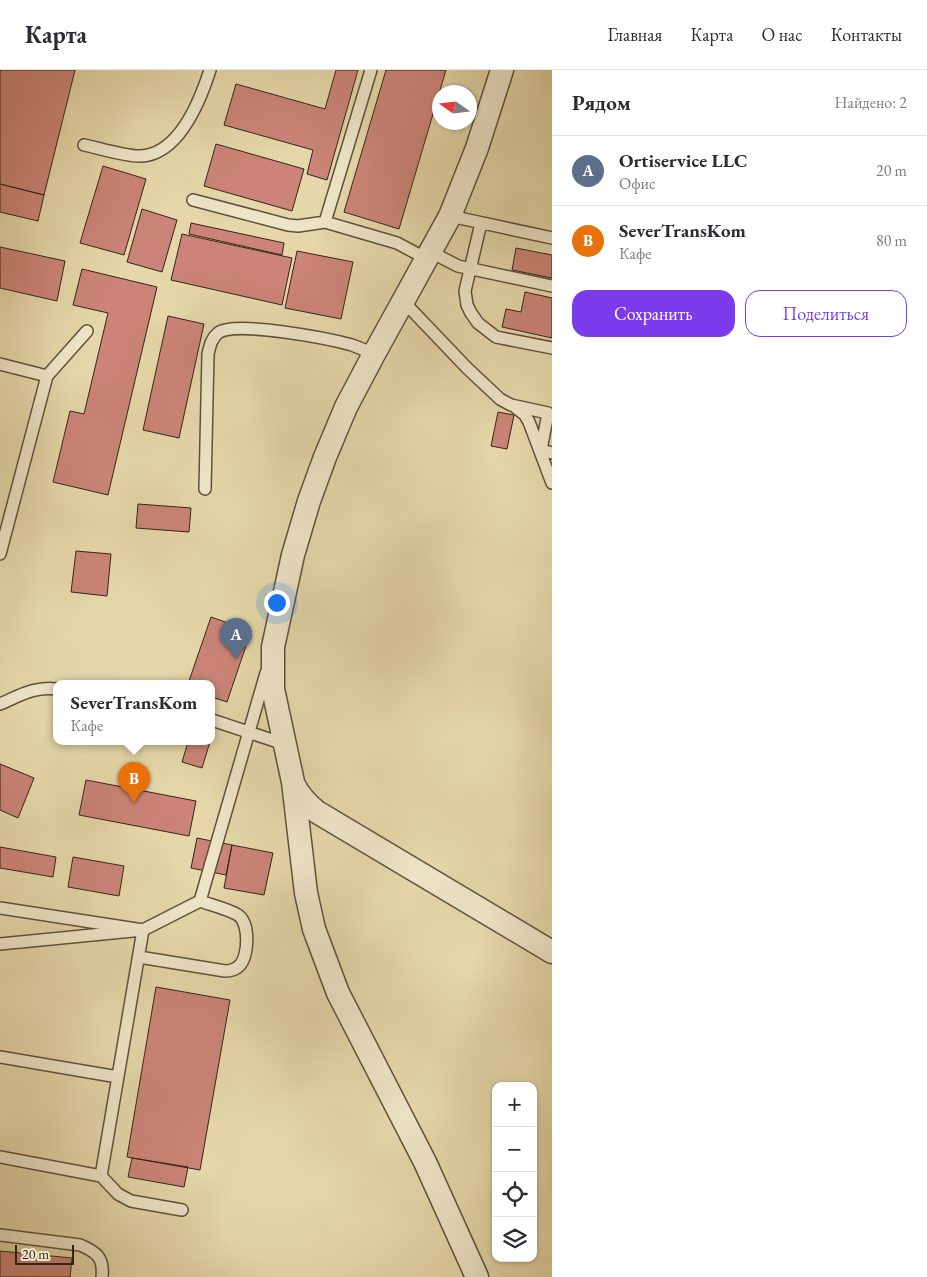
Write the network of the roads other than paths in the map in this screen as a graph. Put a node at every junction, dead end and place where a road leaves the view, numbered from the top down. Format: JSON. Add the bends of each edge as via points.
{"nodes":[{"id":1,"x":210,"y":70,"type":"edge"},
{"id":2,"x":371,"y":70,"type":"edge"},
{"id":3,"x":502,"y":70,"type":"edge"},
{"id":4,"x":84,"y":145,"type":"dead end"},
{"id":5,"x":193,"y":200,"type":"dead end"},
{"id":6,"x":450,"y":216,"type":"junction"},
{"id":7,"x":325,"y":222,"type":"junction"},
{"id":8,"x":481,"y":223,"type":"junction"},
{"id":9,"x":552,"y":238,"type":"edge"},
{"id":10,"x":429,"y":256,"type":"junction"},
{"id":11,"x":470,"y":269,"type":"junction"},
{"id":12,"x":552,"y":286,"type":"edge"},
{"id":13,"x":403,"y":301,"type":"junction"},
{"id":14,"x":87,"y":331,"type":"dead end"},
{"id":15,"x":552,"y":348,"type":"edge"},
{"id":16,"x":374,"y":354,"type":"junction"},
{"id":17,"x":0,"y":364,"type":"edge"},
{"id":18,"x":47,"y":376,"type":"junction"},
{"id":19,"x":511,"y":404,"type":"junction"},
{"id":20,"x":546,"y":452,"type":"edge"},
{"id":21,"x":552,"y":482,"type":"edge"},
{"id":22,"x":204,"y":489,"type":"dead end"},
{"id":23,"x":0,"y":554,"type":"edge"},
{"id":24,"x":272,"y":647,"type":"junction"},
{"id":25,"x":53,"y":689,"type":"edge"},
{"id":26,"x":0,"y":704,"type":"edge"},
{"id":27,"x":215,"y":721,"type":"edge"},
{"id":28,"x":249,"y":732,"type":"junction"},
{"id":29,"x":284,"y":744,"type":"junction"},
{"id":30,"x":293,"y":782,"type":"junction"},
{"id":31,"x":200,"y":901,"type":"junction"},
{"id":32,"x":0,"y":908,"type":"edge"},
{"id":33,"x":144,"y":930,"type":"junction"},
{"id":34,"x":0,"y":944,"type":"edge"},
{"id":35,"x":552,"y":952,"type":"edge"},
{"id":36,"x":139,"y":957,"type":"junction"},
{"id":37,"x":0,"y":1057,"type":"edge"},
{"id":38,"x":118,"y":1077,"type":"junction"},
{"id":39,"x":0,"y":1157,"type":"edge"},
{"id":40,"x":101,"y":1176,"type":"junction"},
{"id":41,"x":182,"y":1210,"type":"dead end"},
{"id":42,"x":0,"y":1235,"type":"edge"},
{"id":43,"x":102,"y":1277,"type":"edge"},
{"id":44,"x":477,"y":1277,"type":"edge"}],
"edges":[{"from":1,"to":4,"type":"lane","via":[[182,131],[154,153],[132,155]]},
{"from":2,"to":7,"type":"lane"},
{"from":3,"to":6,"type":"street","via":[[477,148]]},
{"from":5,"to":7,"type":"lane","via":[[288,225]]},
{"from":6,"to":8,"type":"lane"},
{"from":6,"to":10,"type":"street"},
{"from":7,"to":10,"type":"lane"},
{"from":8,"to":9,"type":"lane"},
{"from":8,"to":11,"type":"lane"},
{"from":10,"to":11,"type":"lane"},
{"from":10,"to":13,"type":"street"},
{"from":11,"to":12,"type":"lane"},
{"from":11,"to":15,"type":"lane","via":[[465,291],[467,306],[478,323],[496,336]]},
{"from":13,"to":16,"type":"street"},
{"from":13,"to":19,"type":"lane","via":[[467,368],[500,399]]},
{"from":14,"to":18,"type":"lane"},
{"from":16,"to":22,"type":"lane","via":[[352,345],[299,334],[243,329],[219,332],[211,340],[208,354]]},
{"from":16,"to":24,"type":"street","via":[[343,416],[309,501]]},
{"from":17,"to":18,"type":"lane"},
{"from":18,"to":23,"type":"lane"},
{"from":19,"to":20,"type":"lane","via":[[525,415]]},
{"from":19,"to":20,"type":"lane","via":[[548,413]]},
{"from":20,"to":21,"type":"lane"},
{"from":24,"to":28,"type":"lane"},
{"from":24,"to":29,"type":"street","via":[[274,689]]},
{"from":25,"to":26,"type":"lane","via":[[28,691]]},
{"from":27,"to":28,"type":"lane"},
{"from":28,"to":29,"type":"lane"},
{"from":28,"to":31,"type":"lane"},
{"from":29,"to":30,"type":"street"},
{"from":30,"to":35,"type":"street","via":[[299,795],[317,812]]},
{"from":30,"to":44,"type":"street","via":[[306,892],[326,965],[425,1162]]},
{"from":31,"to":33,"type":"lane"},
{"from":31,"to":36,"type":"lane","via":[[238,915],[244,922],[247,938],[240,966],[225,971]]},
{"from":32,"to":33,"type":"lane"},
{"from":33,"to":34,"type":"lane"},
{"from":33,"to":36,"type":"lane"},
{"from":36,"to":38,"type":"lane"},
{"from":37,"to":38,"type":"lane"},
{"from":38,"to":40,"type":"lane"},
{"from":39,"to":40,"type":"lane"},
{"from":40,"to":41,"type":"lane","via":[[118,1194],[131,1201]]},
{"from":42,"to":43,"type":"lane","via":[[80,1245],[99,1257]]}]}
